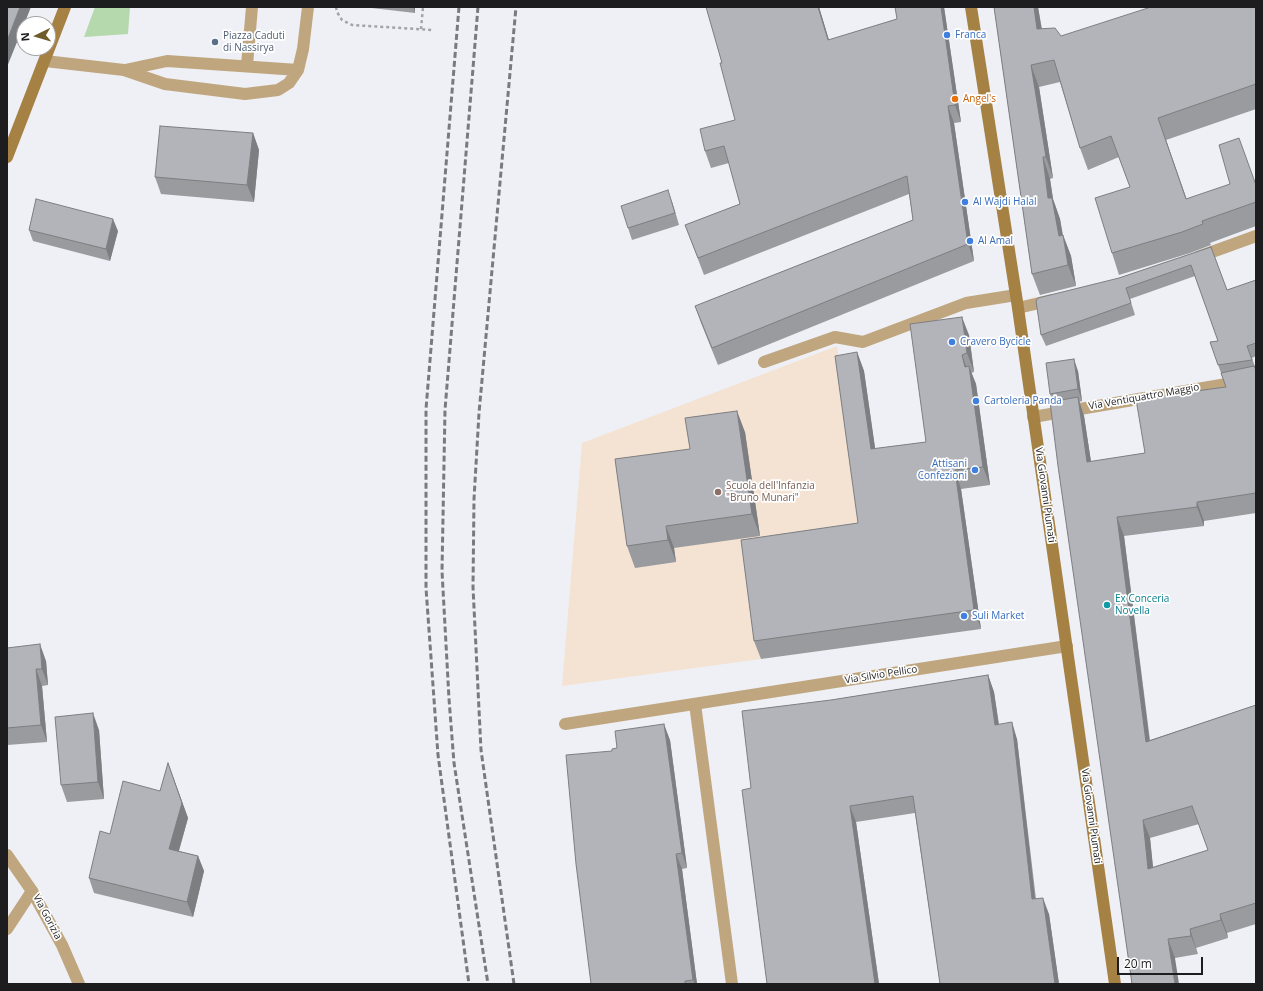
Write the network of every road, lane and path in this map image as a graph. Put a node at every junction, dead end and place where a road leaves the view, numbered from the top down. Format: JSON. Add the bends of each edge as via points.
{"nodes":[{"id":1,"x":65,"y":7,"type":"edge"},
{"id":2,"x":252,"y":7,"type":"edge"},
{"id":3,"x":308,"y":7,"type":"edge"},
{"id":4,"x":336,"y":7,"type":"edge"},
{"id":5,"x":423,"y":7,"type":"edge"},
{"id":6,"x":971,"y":7,"type":"edge"},
{"id":7,"x":420,"y":29,"type":"junction"},
{"id":8,"x":433,"y":30,"type":"dead end"},
{"id":9,"x":45,"y":61,"type":"junction"},
{"id":10,"x":247,"y":65,"type":"junction"},
{"id":11,"x":124,"y":70,"type":"junction"},
{"id":12,"x":298,"y":70,"type":"junction"},
{"id":13,"x":7,"y":157,"type":"edge"},
{"id":14,"x":1256,"y":236,"type":"edge"},
{"id":15,"x":1184,"y":262,"type":"edge"},
{"id":16,"x":1016,"y":295,"type":"junction"},
{"id":17,"x":1060,"y":298,"type":"edge"},
{"id":18,"x":1018,"y":308,"type":"junction"},
{"id":19,"x":764,"y":362,"type":"dead end"},
{"id":20,"x":1256,"y":379,"type":"edge"},
{"id":21,"x":1033,"y":417,"type":"junction"},
{"id":22,"x":1067,"y":646,"type":"junction"},
{"id":23,"x":695,"y":704,"type":"junction"},
{"id":24,"x":565,"y":724,"type":"dead end"},
{"id":25,"x":7,"y":855,"type":"edge"},
{"id":26,"x":32,"y":890,"type":"junction"},
{"id":27,"x":7,"y":929,"type":"edge"},
{"id":28,"x":79,"y":984,"type":"edge"},
{"id":29,"x":732,"y":984,"type":"edge"},
{"id":30,"x":1115,"y":984,"type":"edge"}],
"edges":[{"from":1,"to":9,"type":"street"},
{"from":2,"to":10,"type":"street"},
{"from":3,"to":12,"type":"street"},
{"from":4,"to":7,"type":"path","via":[[342,20],[352,25]]},
{"from":5,"to":7,"type":"path"},
{"from":6,"to":16,"type":"street","name":"Via Giovanni Piumati"},
{"from":7,"to":8,"type":"path"},
{"from":9,"to":11,"type":"street"},
{"from":9,"to":13,"type":"street"},
{"from":10,"to":11,"type":"street","via":[[167,61]]},
{"from":10,"to":12,"type":"street"},
{"from":11,"to":12,"type":"street","via":[[164,84],[245,94],[278,90],[289,83]]},
{"from":14,"to":15,"type":"street"},
{"from":16,"to":18,"type":"street","name":"Via Giovanni Piumati"},
{"from":16,"to":19,"type":"street","via":[[966,303],[863,342],[835,337]]},
{"from":17,"to":18,"type":"street"},
{"from":18,"to":21,"type":"street","name":"Via Giovanni Piumati"},
{"from":20,"to":21,"type":"street","name":"Via Ventiquattro Maggio"},
{"from":21,"to":22,"type":"street","name":"Via Giovanni Piumati"},
{"from":22,"to":23,"type":"street","name":"Via Silvio Pellico"},
{"from":22,"to":30,"type":"street","name":"Via Giovanni Piumati"},
{"from":23,"to":24,"type":"street","name":"Via Silvio Pellico"},
{"from":23,"to":29,"type":"street"},
{"from":25,"to":26,"type":"street","name":"Via Gorizia"},
{"from":26,"to":27,"type":"street"},
{"from":26,"to":28,"type":"street","name":"Via Gorizia","via":[[62,945]]}]}
